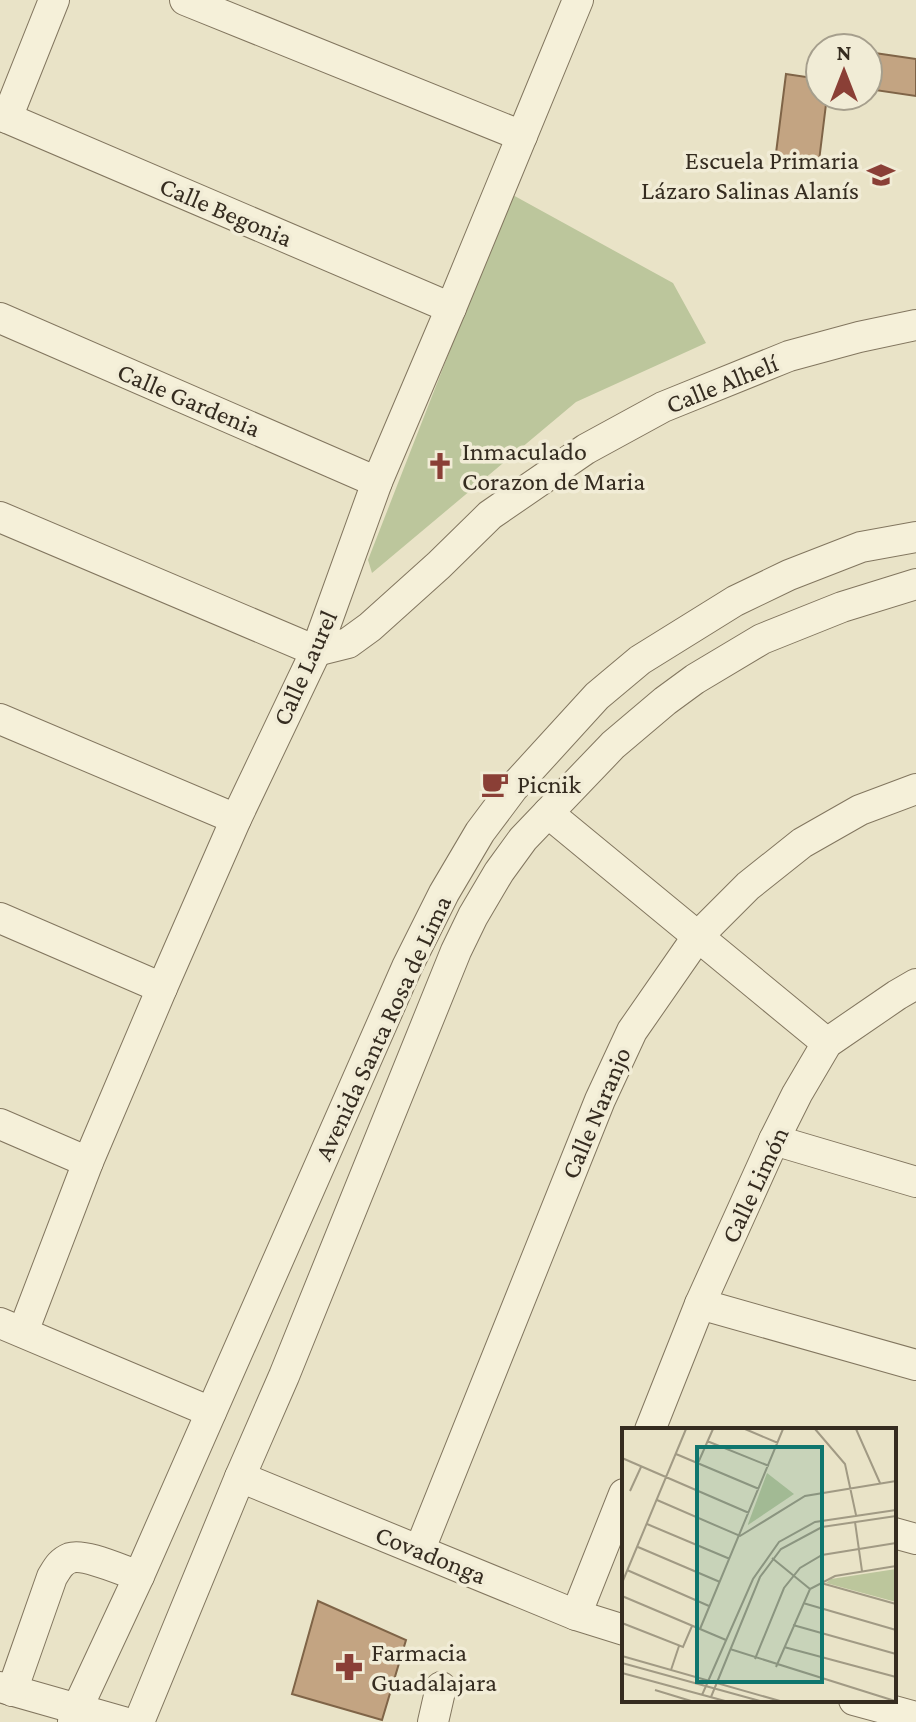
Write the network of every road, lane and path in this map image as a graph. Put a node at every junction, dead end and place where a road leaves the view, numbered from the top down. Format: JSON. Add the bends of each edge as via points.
{"nodes":[{"id":1,"x":54,"y":0,"type":"edge"},
{"id":2,"x":185,"y":0,"type":"edge"},
{"id":3,"x":578,"y":0,"type":"edge"},
{"id":4,"x":3,"y":117,"type":"edge"},
{"id":5,"x":522,"y":136,"type":"junction"},
{"id":6,"x":451,"y":308,"type":"junction"},
{"id":7,"x":0,"y":318,"type":"edge"},
{"id":8,"x":916,"y":325,"type":"edge"},
{"id":9,"x":377,"y":482,"type":"junction"},
{"id":10,"x":0,"y":517,"type":"edge"},
{"id":11,"x":916,"y":537,"type":"edge"},
{"id":12,"x":916,"y":584,"type":"edge"},
{"id":13,"x":316,"y":651,"type":"junction"},
{"id":14,"x":0,"y":719,"type":"edge"},
{"id":15,"x":916,"y":789,"type":"edge"},
{"id":16,"x":548,"y":813,"type":"junction"},
{"id":17,"x":236,"y":819,"type":"junction"},
{"id":18,"x":0,"y":918,"type":"edge"},
{"id":19,"x":698,"y":936,"type":"junction"},
{"id":20,"x":162,"y":988,"type":"junction"},
{"id":21,"x":910,"y":993,"type":"edge"},
{"id":22,"x":827,"y":1043,"type":"junction"},
{"id":23,"x":0,"y":1124,"type":"edge"},
{"id":24,"x":774,"y":1140,"type":"junction"},
{"id":25,"x":88,"y":1162,"type":"junction"},
{"id":26,"x":916,"y":1182,"type":"edge"},
{"id":27,"x":700,"y":1304,"type":"junction"},
{"id":28,"x":11,"y":1327,"type":"edge"},
{"id":29,"x":916,"y":1365,"type":"edge"},
{"id":30,"x":211,"y":1412,"type":"junction"},
{"id":31,"x":651,"y":1428,"type":"edge"},
{"id":32,"x":240,"y":1477,"type":"junction"},
{"id":33,"x":622,"y":1499,"type":"edge"},
{"id":34,"x":896,"y":1534,"type":"edge"},
{"id":35,"x":916,"y":1539,"type":"edge"},
{"id":36,"x":420,"y":1549,"type":"junction"},
{"id":37,"x":139,"y":1576,"type":"junction"},
{"id":38,"x":576,"y":1615,"type":"junction"},
{"id":39,"x":622,"y":1629,"type":"edge"},
{"id":40,"x":441,"y":1687,"type":"dead end"},
{"id":41,"x":6,"y":1689,"type":"edge"},
{"id":42,"x":850,"y":1702,"type":"edge"},
{"id":43,"x":859,"y":1702,"type":"edge"},
{"id":44,"x":75,"y":1716,"type":"edge"},
{"id":45,"x":916,"y":1717,"type":"edge"},
{"id":46,"x":123,"y":1722,"type":"edge"},
{"id":47,"x":139,"y":1722,"type":"edge"},
{"id":48,"x":433,"y":1722,"type":"edge"},
{"id":49,"x":843,"y":1722,"type":"edge"}],
"edges":[{"from":1,"to":4,"type":"street"},
{"from":2,"to":5,"type":"street"},
{"from":3,"to":5,"type":"street","name":"Calle Laurel"},
{"from":4,"to":6,"type":"street","name":"Calle Begonia"},
{"from":5,"to":6,"type":"street","name":"Calle Laurel"},
{"from":6,"to":9,"type":"street","name":"Calle Laurel"},
{"from":7,"to":9,"type":"street","name":"Calle Gardenia"},
{"from":8,"to":13,"type":"street","name":"Calle Alhelí","via":[[789,356],[663,407],[586,449],[490,515],[348,643]]},
{"from":9,"to":13,"type":"street","name":"Calle Laurel"},
{"from":10,"to":13,"type":"street"},
{"from":11,"to":30,"type":"street","name":"Avenida Santa Rosa de Lima","via":[[861,547],[789,575],[677,636],[597,696],[513,788],[480,832],[407,967]]},
{"from":12,"to":16,"type":"street","name":"Avenida Santa Rosa de Lima","via":[[762,639],[695,679],[613,745]]},
{"from":13,"to":17,"type":"street","name":"Calle Laurel"},
{"from":14,"to":17,"type":"street"},
{"from":15,"to":19,"type":"street","name":"Calle Naranjo","via":[[860,810],[802,843]]},
{"from":16,"to":19,"type":"street"},
{"from":16,"to":32,"type":"street","name":"Avenida Santa Rosa de Lima","via":[[499,872],[456,951]]},
{"from":17,"to":20,"type":"street","name":"Calle Laurel"},
{"from":18,"to":20,"type":"street"},
{"from":19,"to":22,"type":"street"},
{"from":19,"to":36,"type":"street","name":"Calle Naranjo","via":[[632,1031],[613,1072]]},
{"from":20,"to":25,"type":"street","name":"Calle Laurel"},
{"from":21,"to":22,"type":"street","name":"Calle Limón"},
{"from":22,"to":24,"type":"street","name":"Calle Limón"},
{"from":23,"to":25,"type":"street"},
{"from":24,"to":26,"type":"street"},
{"from":24,"to":27,"type":"street","name":"Calle Limón"},
{"from":25,"to":28,"type":"street","name":"Calle Laurel"},
{"from":27,"to":29,"type":"street"},
{"from":27,"to":31,"type":"street","name":"Calle Limón"},
{"from":28,"to":30,"type":"street"},
{"from":30,"to":37,"type":"street","name":"Avenida Santa Rosa de Lima"},
{"from":32,"to":36,"type":"street","name":"Covadonga"},
{"from":32,"to":47,"type":"street","name":"Avenida Santa Rosa de Lima"},
{"from":33,"to":38,"type":"street"},
{"from":34,"to":35,"type":"street"},
{"from":36,"to":38,"type":"street","name":"Covadonga"},
{"from":37,"to":41,"type":"street","via":[[81,1557],[59,1565]]},
{"from":37,"to":44,"type":"street","name":"Avenida Santa Rosa de Lima"},
{"from":38,"to":39,"type":"street","name":"Covadonga"},
{"from":40,"to":48,"type":"street"},
{"from":41,"to":44,"type":"street"},
{"from":42,"to":49,"type":"street"},
{"from":43,"to":45,"type":"street"},
{"from":44,"to":46,"type":"street"}]}
